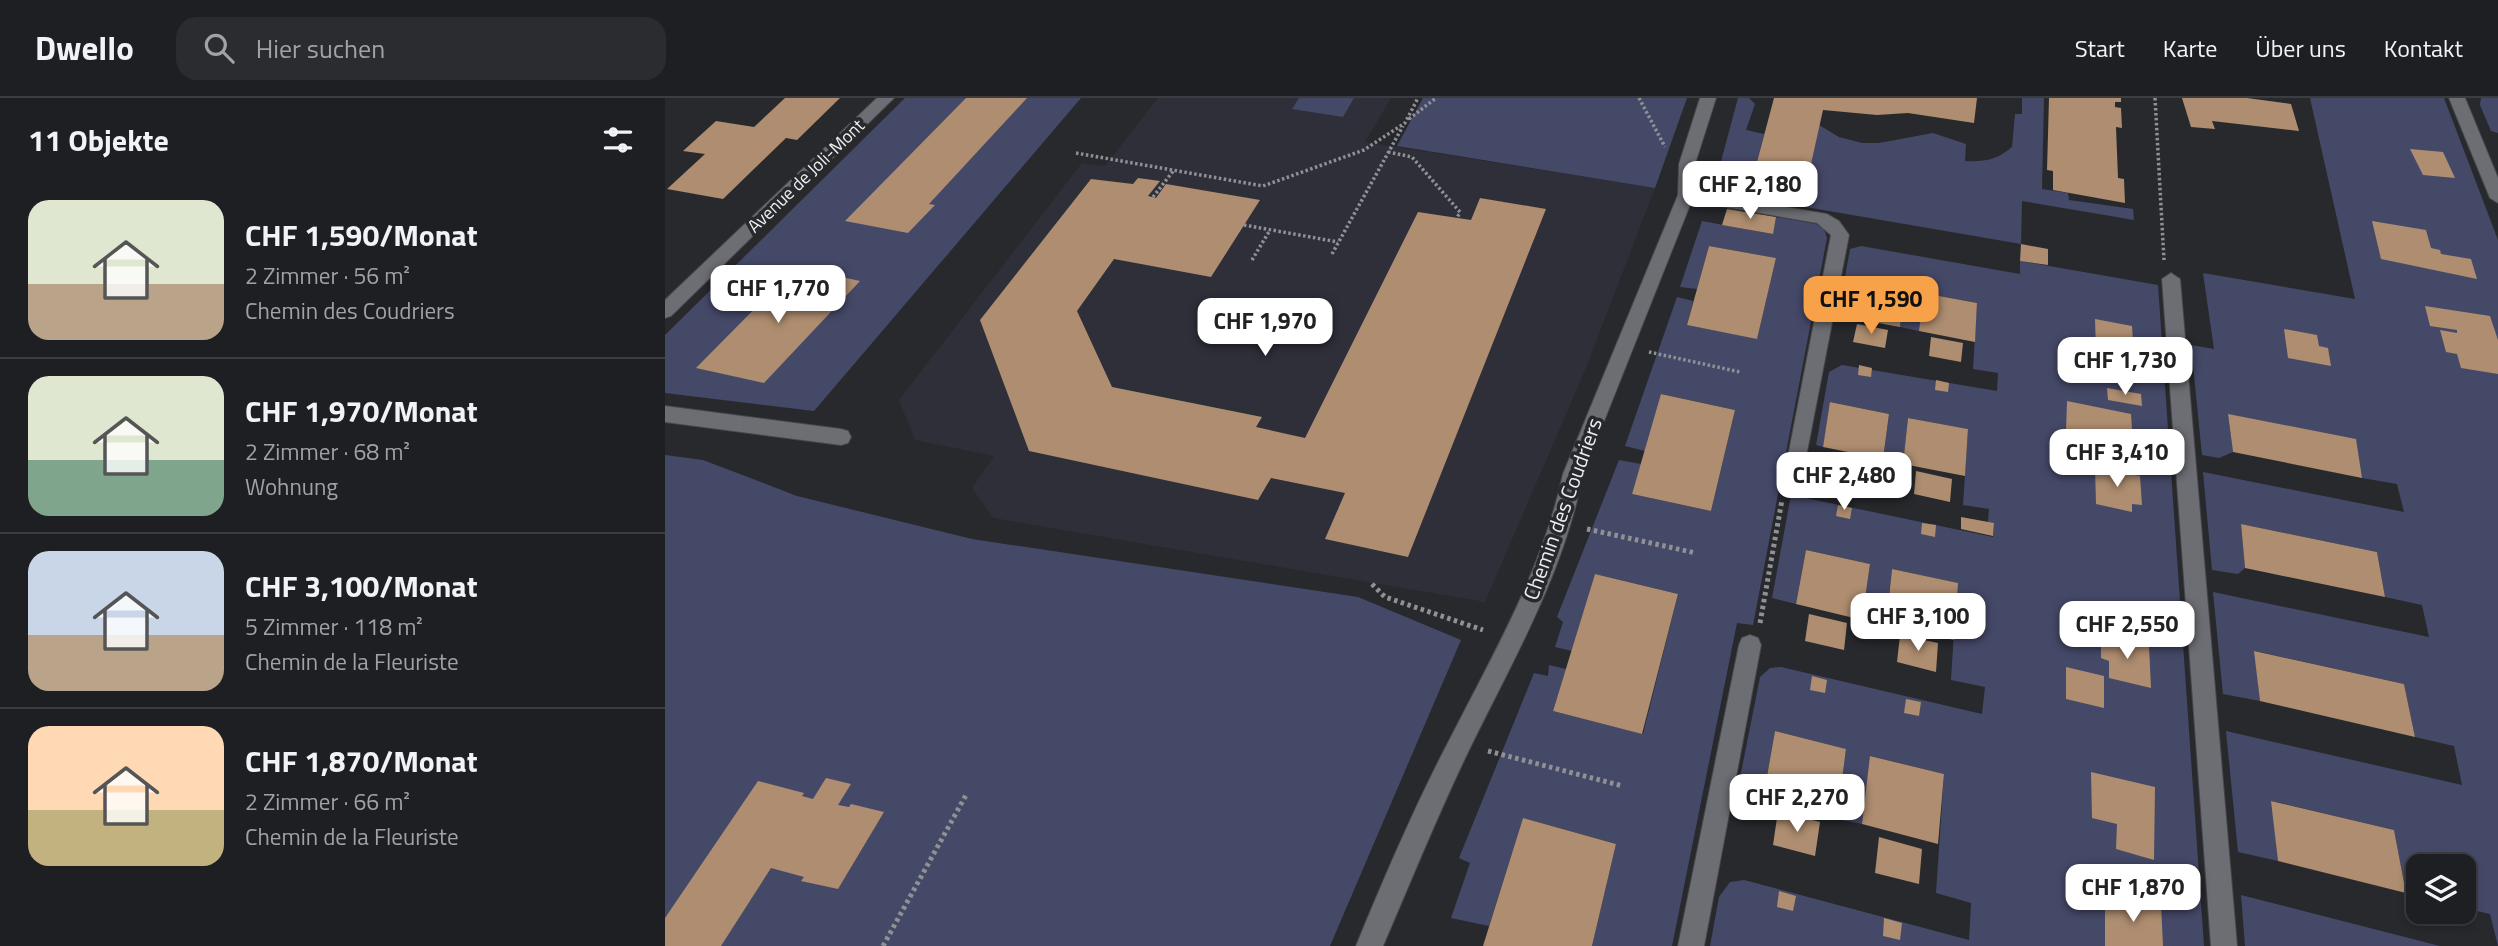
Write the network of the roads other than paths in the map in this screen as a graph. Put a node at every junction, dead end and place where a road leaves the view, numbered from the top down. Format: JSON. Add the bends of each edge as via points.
{"nodes":[{"id":1,"x":886,"y":98,"type":"edge"},
{"id":2,"x":1707,"y":98,"type":"edge"},
{"id":3,"x":2457,"y":98,"type":"edge"},
{"id":4,"x":1686,"y":195,"type":"junction"},
{"id":5,"x":2498,"y":198,"type":"edge"},
{"id":6,"x":2171,"y":279,"type":"road end"},
{"id":7,"x":665,"y":311,"type":"edge"},
{"id":8,"x":665,"y":414,"type":"edge"},
{"id":9,"x":841,"y":437,"type":"dead end"},
{"id":10,"x":1793,"y":482,"type":"road end"},
{"id":11,"x":1750,"y":645,"type":"road end"},
{"id":12,"x":1369,"y":946,"type":"edge"},
{"id":13,"x":1691,"y":946,"type":"edge"},
{"id":14,"x":2224,"y":946,"type":"edge"}],
"edges":[{"from":1,"to":7,"type":"street","name":"Avenue de Joli-Mont"},
{"from":2,"to":4,"type":"street","name":"Chemin des Coudriers","via":[[1686,164]]},
{"from":3,"to":5,"type":"street"},
{"from":4,"to":10,"type":"street","via":[[1821,218],[1840,235]]},
{"from":4,"to":12,"type":"street","name":"Chemin des Coudriers","via":[[1573,474],[1563,523],[1514,641],[1460,743]]},
{"from":6,"to":14,"type":"street"},
{"from":8,"to":9,"type":"street"},
{"from":11,"to":13,"type":"street"}]}
